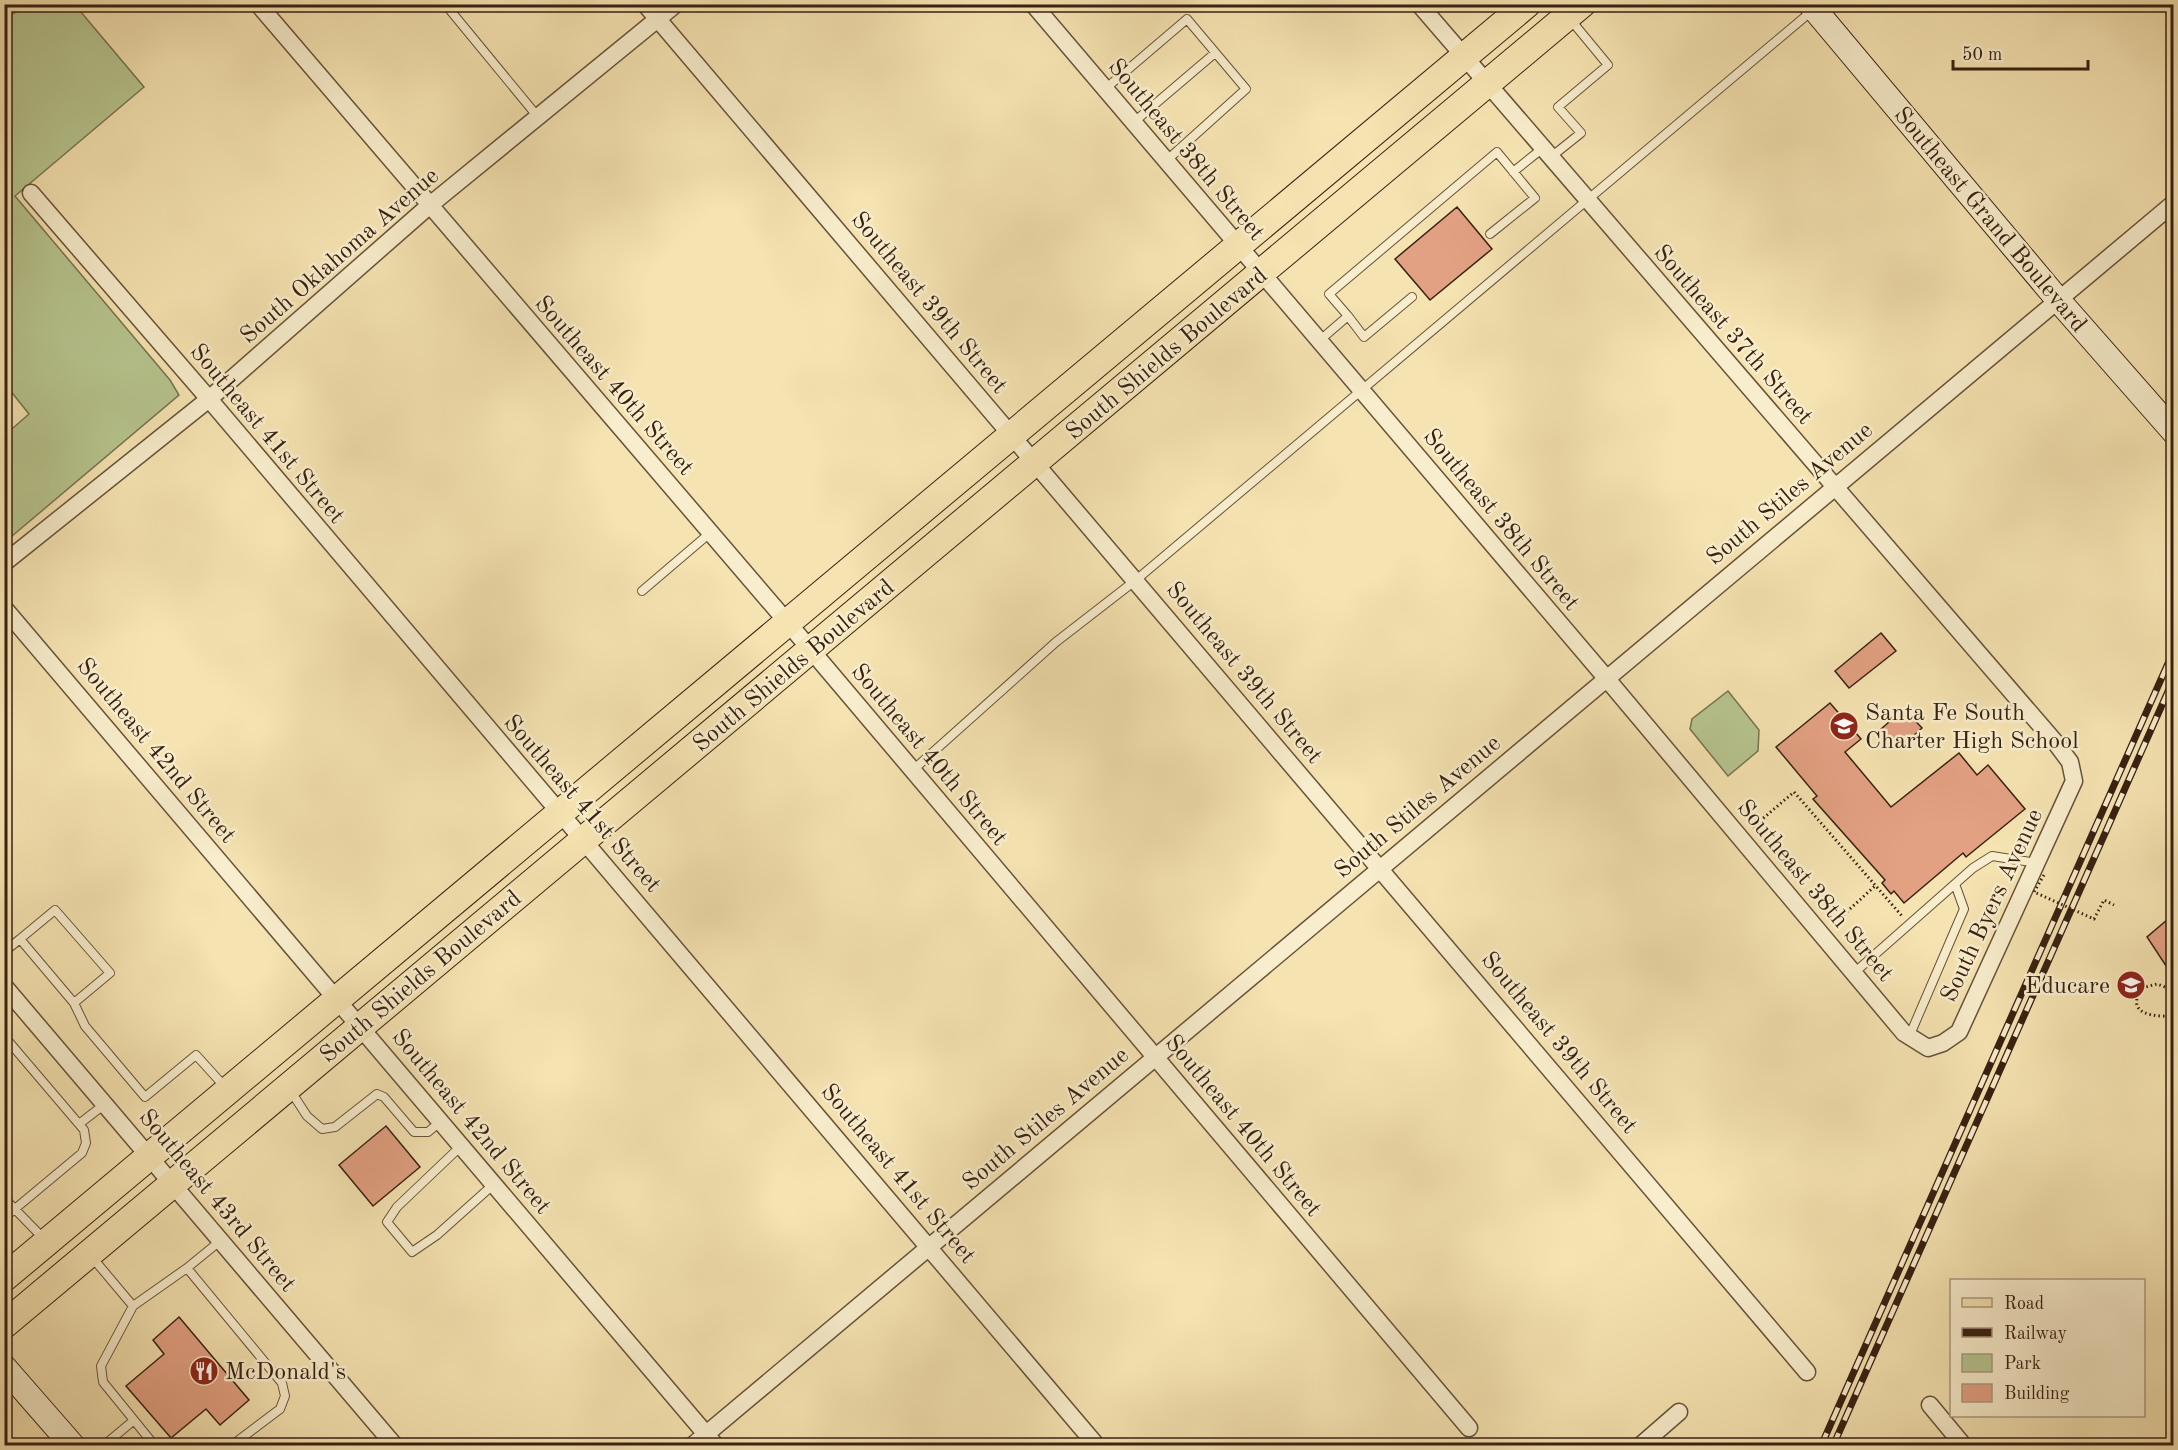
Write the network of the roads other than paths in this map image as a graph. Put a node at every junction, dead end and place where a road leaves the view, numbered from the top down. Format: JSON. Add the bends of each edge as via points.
{"nodes":[{"id":1,"x":258,"y":4,"type":"edge"},
{"id":2,"x":445,"y":4,"type":"edge"},
{"id":3,"x":645,"y":4,"type":"edge"},
{"id":4,"x":676,"y":4,"type":"edge"},
{"id":5,"x":1033,"y":4,"type":"edge"},
{"id":6,"x":1419,"y":4,"type":"edge"},
{"id":7,"x":1527,"y":4,"type":"edge"},
{"id":8,"x":1814,"y":6,"type":"edge"},
{"id":9,"x":1575,"y":11,"type":"edge"},
{"id":10,"x":658,"y":19,"type":"junction"},
{"id":11,"x":1215,"y":53,"type":"junction"},
{"id":12,"x":1463,"y":57,"type":"junction"},
{"id":13,"x":1489,"y":84,"type":"junction"},
{"id":14,"x":1104,"y":89,"type":"junction"},
{"id":15,"x":538,"y":117,"type":"junction"},
{"id":16,"x":1134,"y":122,"type":"junction"},
{"id":17,"x":1547,"y":152,"type":"junction"},
{"id":18,"x":1166,"y":161,"type":"junction"},
{"id":19,"x":1514,"y":172,"type":"junction"},
{"id":20,"x":31,"y":193,"type":"dead end"},
{"id":21,"x":1588,"y":200,"type":"junction"},
{"id":22,"x":2174,"y":203,"type":"edge"},
{"id":23,"x":430,"y":205,"type":"junction"},
{"id":24,"x":1490,"y":234,"type":"dead end"},
{"id":25,"x":1239,"y":246,"type":"junction"},
{"id":26,"x":1261,"y":274,"type":"junction"},
{"id":27,"x":1412,"y":297,"type":"dead end"},
{"id":28,"x":2059,"y":302,"type":"junction"},
{"id":29,"x":1348,"y":316,"type":"junction"},
{"id":30,"x":1319,"y":341,"type":"junction"},
{"id":31,"x":1362,"y":390,"type":"junction"},
{"id":32,"x":209,"y":399,"type":"junction"},
{"id":33,"x":2174,"y":432,"type":"edge"},
{"id":34,"x":1012,"y":436,"type":"junction"},
{"id":35,"x":1036,"y":462,"type":"junction"},
{"id":36,"x":1833,"y":486,"type":"junction"},
{"id":37,"x":710,"y":533,"type":"junction"},
{"id":38,"x":4,"y":563,"type":"edge"},
{"id":39,"x":1136,"y":580,"type":"junction"},
{"id":40,"x":642,"y":591,"type":"dead end"},
{"id":41,"x":4,"y":608,"type":"edge"},
{"id":42,"x":788,"y":624,"type":"junction"},
{"id":43,"x":811,"y":650,"type":"junction"},
{"id":44,"x":1607,"y":679,"type":"junction"},
{"id":45,"x":913,"y":770,"type":"junction"},
{"id":46,"x":2074,"y":781,"type":"joint"},
{"id":47,"x":561,"y":814,"type":"junction"},
{"id":48,"x":584,"y":840,"type":"junction"},
{"id":49,"x":1380,"y":867,"type":"junction"},
{"id":50,"x":2039,"y":869,"type":"junction"},
{"id":51,"x":1955,"y":884,"type":"junction"},
{"id":52,"x":20,"y":939,"type":"junction"},
{"id":53,"x":4,"y":952,"type":"edge"},
{"id":54,"x":1854,"y":973,"type":"junction"},
{"id":55,"x":4,"y":986,"type":"edge"},
{"id":56,"x":337,"y":1000,"type":"junction"},
{"id":57,"x":74,"y":1003,"type":"junction"},
{"id":58,"x":361,"y":1027,"type":"junction"},
{"id":59,"x":4,"y":1036,"type":"edge"},
{"id":60,"x":1909,"y":1037,"type":"junction"},
{"id":61,"x":1156,"y":1058,"type":"junction"},
{"id":62,"x":288,"y":1087,"type":"junction"},
{"id":63,"x":229,"y":1091,"type":"junction"},
{"id":64,"x":105,"y":1104,"type":"junction"},
{"id":65,"x":441,"y":1121,"type":"junction"},
{"id":66,"x":79,"y":1125,"type":"junction"},
{"id":67,"x":462,"y":1146,"type":"junction"},
{"id":68,"x":150,"y":1157,"type":"junction"},
{"id":69,"x":495,"y":1184,"type":"junction"},
{"id":70,"x":173,"y":1185,"type":"junction"},
{"id":71,"x":4,"y":1198,"type":"edge"},
{"id":72,"x":16,"y":1208,"type":"junction"},
{"id":73,"x":4,"y":1218,"type":"edge"},
{"id":74,"x":220,"y":1241,"type":"junction"},
{"id":75,"x":47,"y":1242,"type":"junction"},
{"id":76,"x":929,"y":1246,"type":"junction"},
{"id":77,"x":90,"y":1254,"type":"junction"},
{"id":78,"x":187,"y":1268,"type":"junction"},
{"id":79,"x":4,"y":1278,"type":"edge"},
{"id":80,"x":133,"y":1306,"type":"junction"},
{"id":81,"x":4,"y":1325,"type":"edge"},
{"id":82,"x":4,"y":1367,"type":"edge"},
{"id":83,"x":1807,"y":1372,"type":"dead end"},
{"id":84,"x":1930,"y":1405,"type":"dead end"},
{"id":85,"x":1679,"y":1412,"type":"dead end"},
{"id":86,"x":133,"y":1421,"type":"junction"},
{"id":87,"x":1469,"y":1428,"type":"dead end"},
{"id":88,"x":711,"y":1440,"type":"edge"},
{"id":89,"x":73,"y":1446,"type":"edge"},
{"id":90,"x":103,"y":1446,"type":"edge"},
{"id":91,"x":155,"y":1446,"type":"edge"},
{"id":92,"x":231,"y":1446,"type":"edge"},
{"id":93,"x":395,"y":1446,"type":"edge"},
{"id":94,"x":692,"y":1446,"type":"edge"},
{"id":95,"x":1097,"y":1446,"type":"edge"},
{"id":96,"x":1640,"y":1446,"type":"edge"},
{"id":97,"x":1964,"y":1446,"type":"edge"}],
"edges":[{"from":1,"to":23,"type":"street","name":"Southeast 40th Street"},
{"from":2,"to":15,"type":"lane"},
{"from":3,"to":10,"type":"street","name":"Southeast 39th Street"},
{"from":4,"to":10,"type":"street","name":"South Oklahoma Avenue"},
{"from":5,"to":14,"type":"street","name":"Southeast 38th Street"},
{"from":6,"to":12,"type":"street","name":"Southeast 37th Street"},
{"from":7,"to":12,"type":"main road","name":"South Shields Boulevard"},
{"from":8,"to":21,"type":"lane"},
{"from":8,"to":28,"type":"street","name":"Southeast Grand Boulevard"},
{"from":9,"to":13,"type":"main road","name":"South Shields Boulevard"},
{"from":9,"to":17,"type":"lane","via":[[1608,65],[1558,106],[1581,133]]},
{"from":10,"to":15,"type":"street","name":"South Oklahoma Avenue"},
{"from":10,"to":34,"type":"street","name":"Southeast 39th Street"},
{"from":11,"to":14,"type":"lane","via":[[1187,19]]},
{"from":11,"to":16,"type":"lane"},
{"from":11,"to":18,"type":"lane","via":[[1246,89]]},
{"from":12,"to":13,"type":"street","name":"Southeast 37th Street"},
{"from":12,"to":25,"type":"main road","name":"South Shields Boulevard"},
{"from":13,"to":17,"type":"street","name":"Southeast 37th Street"},
{"from":13,"to":26,"type":"main road","name":"South Shields Boulevard"},
{"from":14,"to":16,"type":"street","name":"Southeast 38th Street"},
{"from":15,"to":23,"type":"street","name":"South Oklahoma Avenue"},
{"from":16,"to":18,"type":"street","name":"Southeast 38th Street"},
{"from":17,"to":19,"type":"lane"},
{"from":17,"to":21,"type":"street","name":"Southeast 37th Street"},
{"from":18,"to":25,"type":"street","name":"Southeast 38th Street"},
{"from":19,"to":24,"type":"lane","via":[[1535,198]]},
{"from":19,"to":29,"type":"lane","via":[[1497,152],[1329,294]]},
{"from":20,"to":32,"type":"street","name":"Southeast 41st Street"},
{"from":21,"to":31,"type":"lane"},
{"from":21,"to":36,"type":"street","name":"Southeast 37th Street"},
{"from":22,"to":28,"type":"street","name":"South Stiles Avenue"},
{"from":23,"to":32,"type":"street","name":"South Oklahoma Avenue"},
{"from":23,"to":37,"type":"street","name":"Southeast 40th Street"},
{"from":25,"to":26,"type":"street","name":"Southeast 38th Street"},
{"from":25,"to":34,"type":"main road","name":"South Shields Boulevard"},
{"from":26,"to":30,"type":"street","name":"Southeast 38th Street"},
{"from":26,"to":35,"type":"main road","name":"South Shields Boulevard"},
{"from":27,"to":29,"type":"lane","via":[[1364,337]]},
{"from":28,"to":33,"type":"street","name":"Southeast Grand Boulevard"},
{"from":28,"to":36,"type":"street","name":"South Stiles Avenue"},
{"from":29,"to":30,"type":"lane"},
{"from":30,"to":31,"type":"street","name":"Southeast 38th Street"},
{"from":31,"to":39,"type":"lane"},
{"from":31,"to":44,"type":"street","name":"Southeast 38th Street"},
{"from":32,"to":38,"type":"street","name":"South Oklahoma Avenue"},
{"from":32,"to":47,"type":"street","name":"Southeast 41st Street"},
{"from":34,"to":35,"type":"street","name":"Southeast 39th Street"},
{"from":34,"to":42,"type":"main road","name":"South Shields Boulevard"},
{"from":35,"to":39,"type":"street","name":"Southeast 39th Street"},
{"from":35,"to":43,"type":"main road","name":"South Shields Boulevard"},
{"from":36,"to":44,"type":"street","name":"South Stiles Avenue"},
{"from":36,"to":46,"type":"street","name":"Southeast 37th Street","via":[[2055,742],[2070,762]]},
{"from":37,"to":40,"type":"lane"},
{"from":37,"to":42,"type":"street","name":"Southeast 40th Street"},
{"from":39,"to":45,"type":"lane","via":[[1056,642]]},
{"from":39,"to":49,"type":"street","name":"Southeast 39th Street"},
{"from":41,"to":56,"type":"street","name":"Southeast 42nd Street"},
{"from":42,"to":43,"type":"street","name":"Southeast 40th Street"},
{"from":42,"to":47,"type":"main road","name":"South Shields Boulevard"},
{"from":43,"to":45,"type":"street","name":"Southeast 40th Street"},
{"from":43,"to":48,"type":"main road","name":"South Shields Boulevard"},
{"from":44,"to":49,"type":"street","name":"South Stiles Avenue"},
{"from":44,"to":54,"type":"street","name":"Southeast 38th Street"},
{"from":45,"to":61,"type":"street","name":"Southeast 40th Street"},
{"from":46,"to":50,"type":"street","name":"South Byers Avenue"},
{"from":47,"to":48,"type":"street","name":"Southeast 41st Street"},
{"from":47,"to":56,"type":"main road","name":"South Shields Boulevard"},
{"from":48,"to":58,"type":"main road","name":"South Shields Boulevard"},
{"from":48,"to":76,"type":"street","name":"Southeast 41st Street"},
{"from":49,"to":61,"type":"street","name":"South Stiles Avenue"},
{"from":49,"to":83,"type":"street","name":"Southeast 39th Street"},
{"from":50,"to":51,"type":"lane","via":[[1992,856]]},
{"from":50,"to":60,"type":"street","name":"South Byers Avenue","via":[[1959,1032],[1928,1048]]},
{"from":51,"to":54,"type":"lane"},
{"from":51,"to":60,"type":"lane","via":[[1964,909]]},
{"from":52,"to":53,"type":"lane"},
{"from":52,"to":57,"type":"lane"},
{"from":52,"to":57,"type":"lane","via":[[55,910],[110,973]]},
{"from":54,"to":60,"type":"street","name":"Southeast 38th Street"},
{"from":55,"to":64,"type":"street","name":"Southeast 43rd Street"},
{"from":56,"to":58,"type":"street","name":"Southeast 42nd Street"},
{"from":56,"to":63,"type":"main road","name":"South Shields Boulevard"},
{"from":57,"to":63,"type":"lane","via":[[85,1026],[146,1097],[196,1055]]},
{"from":58,"to":62,"type":"main road","name":"South Shields Boulevard"},
{"from":58,"to":65,"type":"street","name":"Southeast 42nd Street"},
{"from":59,"to":66,"type":"lane"},
{"from":61,"to":76,"type":"street","name":"South Stiles Avenue"},
{"from":61,"to":87,"type":"street","name":"Southeast 40th Street"},
{"from":62,"to":65,"type":"lane","via":[[307,1116],[322,1130],[335,1127],[377,1094],[414,1132],[428,1132]]},
{"from":62,"to":70,"type":"main road","name":"South Shields Boulevard"},
{"from":63,"to":68,"type":"main road","name":"South Shields Boulevard"},
{"from":64,"to":66,"type":"lane"},
{"from":64,"to":68,"type":"street","name":"Southeast 43rd Street"},
{"from":65,"to":67,"type":"street","name":"Southeast 42nd Street"},
{"from":66,"to":72,"type":"lane","via":[[86,1143],[82,1153]]},
{"from":67,"to":69,"type":"street","name":"Southeast 42nd Street"},
{"from":67,"to":69,"type":"lane","via":[[397,1207],[387,1222],[412,1252]]},
{"from":68,"to":70,"type":"street","name":"Southeast 43rd Street"},
{"from":68,"to":75,"type":"main road","name":"South Shields Boulevard"},
{"from":69,"to":88,"type":"street","name":"Southeast 42nd Street"},
{"from":70,"to":74,"type":"street","name":"Southeast 43rd Street"},
{"from":70,"to":77,"type":"main road","name":"South Shields Boulevard"},
{"from":71,"to":72,"type":"lane"},
{"from":72,"to":73,"type":"lane"},
{"from":72,"to":75,"type":"lane"},
{"from":74,"to":78,"type":"lane"},
{"from":74,"to":93,"type":"street","name":"Southeast 43rd Street"},
{"from":75,"to":79,"type":"main road","name":"South Shields Boulevard"},
{"from":76,"to":88,"type":"street","name":"South Stiles Avenue"},
{"from":76,"to":95,"type":"street","name":"Southeast 41st Street"},
{"from":77,"to":80,"type":"lane"},
{"from":77,"to":81,"type":"main road","name":"South Shields Boulevard"},
{"from":78,"to":80,"type":"lane"},
{"from":78,"to":92,"type":"lane","via":[[284,1389],[280,1409]]},
{"from":80,"to":86,"type":"lane","via":[[101,1366],[103,1382]]},
{"from":82,"to":89,"type":"street"},
{"from":84,"to":97,"type":"street"},
{"from":85,"to":96,"type":"street"},
{"from":86,"to":90,"type":"lane"},
{"from":86,"to":91,"type":"lane"},
{"from":88,"to":94,"type":"street","name":"South Stiles Avenue"}]}
